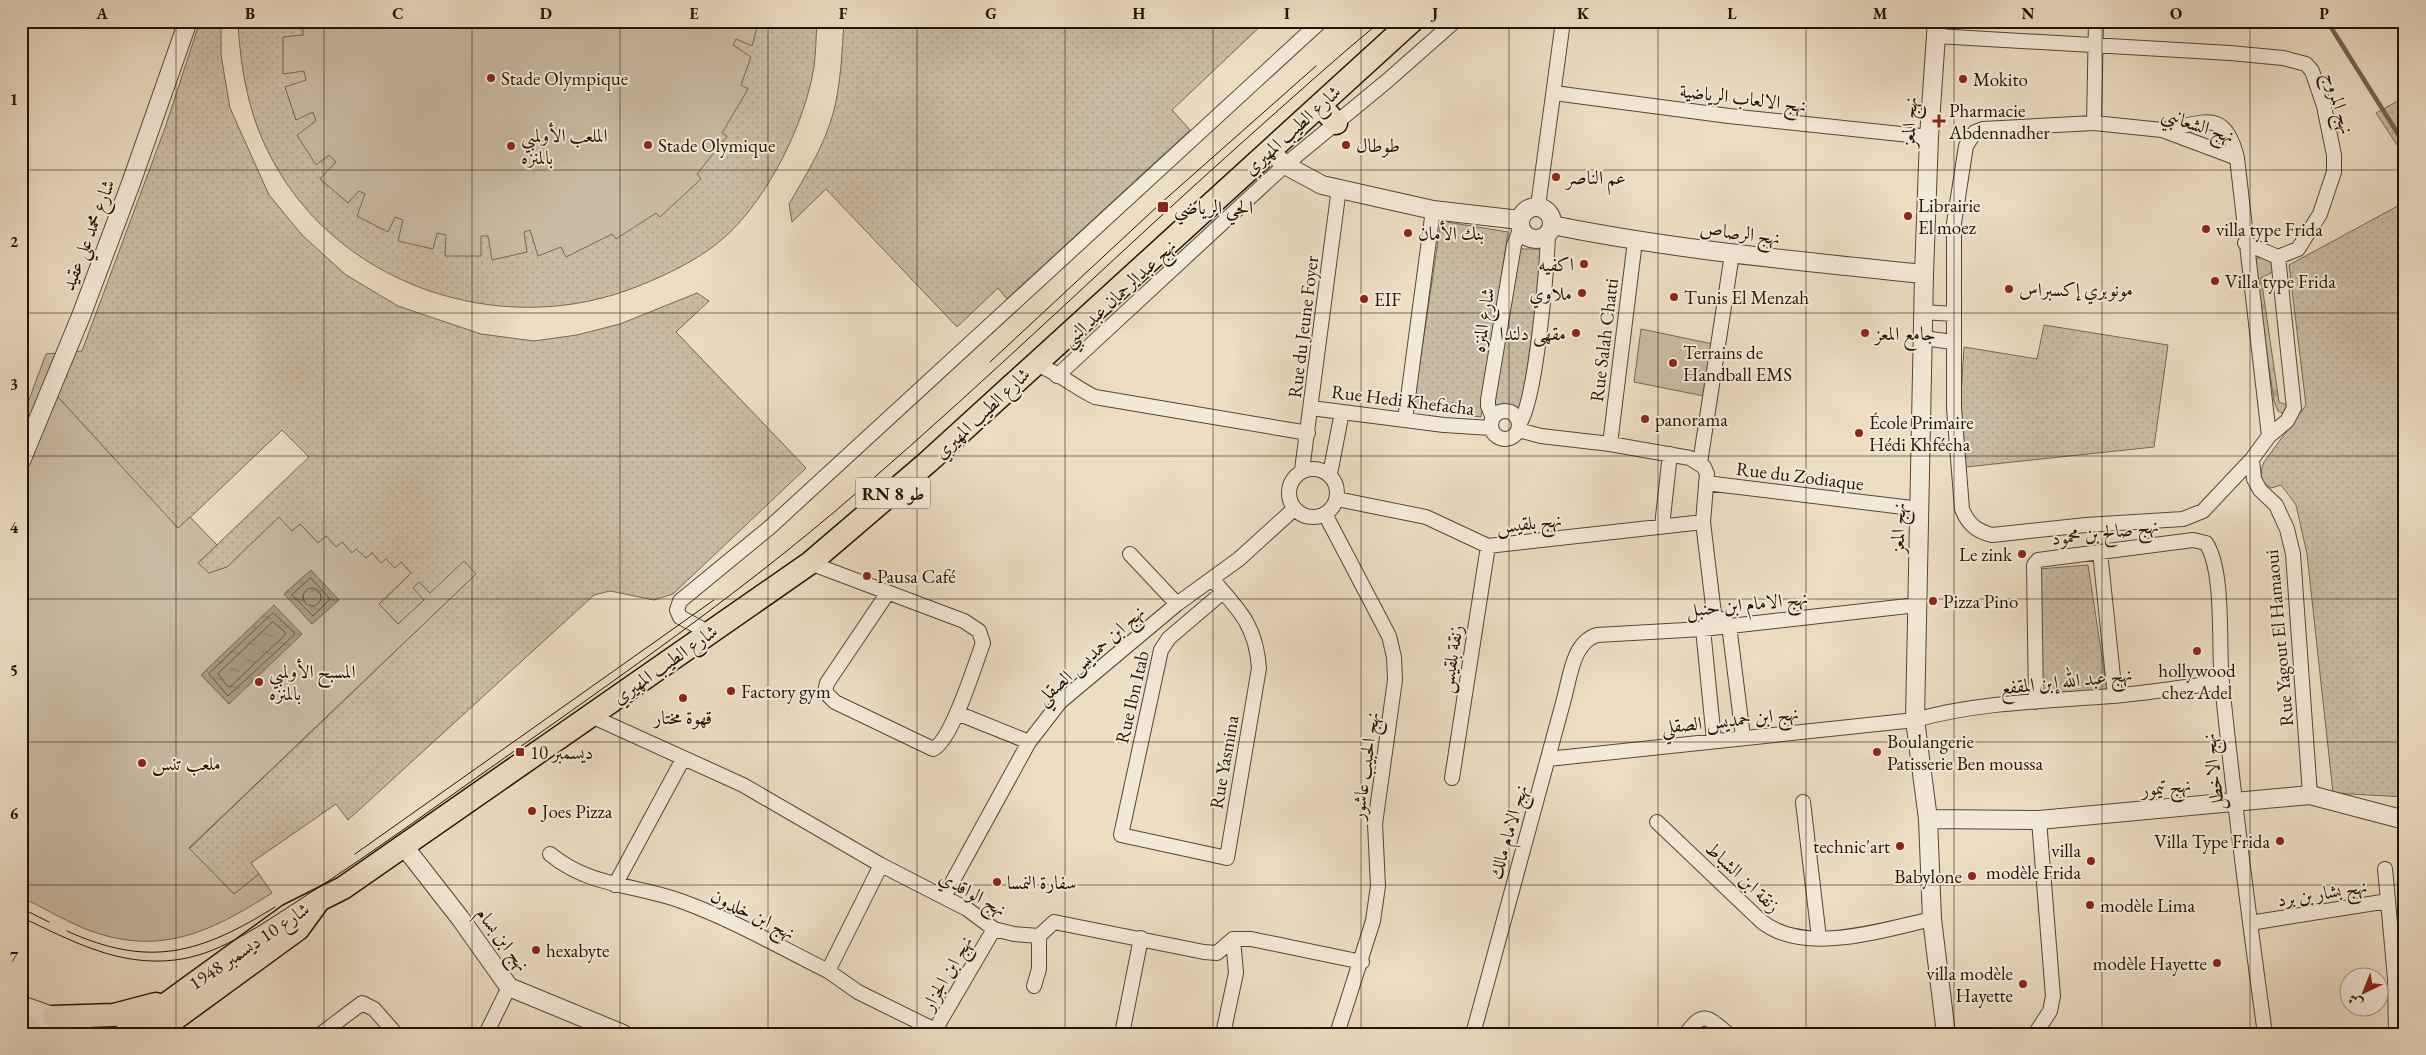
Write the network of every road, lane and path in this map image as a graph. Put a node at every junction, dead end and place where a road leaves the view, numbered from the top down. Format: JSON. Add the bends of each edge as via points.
{"nodes":[{"id":1,"x":188,"y":21,"type":"edge"},
{"id":2,"x":1321,"y":21,"type":"edge"},
{"id":3,"x":1412,"y":21,"type":"edge"},
{"id":4,"x":1454,"y":21,"type":"edge"},
{"id":5,"x":1563,"y":21,"type":"edge"},
{"id":6,"x":2096,"y":21,"type":"edge"},
{"id":7,"x":1936,"y":29,"type":"edge"},
{"id":8,"x":2095,"y":46,"type":"junction"},
{"id":9,"x":1554,"y":93,"type":"junction"},
{"id":10,"x":1320,"y":105,"type":"junction"},
{"id":11,"x":1336,"y":123,"type":"junction"},
{"id":12,"x":2094,"y":123,"type":"junction"},
{"id":13,"x":2162,"y":130,"type":"junction"},
{"id":14,"x":1929,"y":138,"type":"junction"},
{"id":15,"x":1278,"y":157,"type":"junction"},
{"id":16,"x":2237,"y":158,"type":"junction"},
{"id":17,"x":1339,"y":188,"type":"junction"},
{"id":18,"x":1538,"y":206,"type":"junction"},
{"id":19,"x":1433,"y":210,"type":"junction"},
{"id":20,"x":1521,"y":224,"type":"junction"},
{"id":21,"x":1550,"y":229,"type":"junction"},
{"id":22,"x":1635,"y":241,"type":"junction"},
{"id":23,"x":2245,"y":243,"type":"junction"},
{"id":24,"x":1732,"y":254,"type":"junction"},
{"id":25,"x":2278,"y":257,"type":"junction"},
{"id":26,"x":1924,"y":274,"type":"junction"},
{"id":27,"x":1923,"y":312,"type":"junction"},
{"id":28,"x":1953,"y":314,"type":"junction"},
{"id":29,"x":1923,"y":338,"type":"junction"},
{"id":30,"x":1954,"y":342,"type":"junction"},
{"id":31,"x":1035,"y":365,"type":"junction"},
{"id":32,"x":1057,"y":376,"type":"junction"},
{"id":33,"x":1312,"y":408,"type":"junction"},
{"id":34,"x":1342,"y":412,"type":"junction"},
{"id":35,"x":1405,"y":420,"type":"junction"},
{"id":36,"x":1492,"y":423,"type":"junction"},
{"id":37,"x":1519,"y":427,"type":"junction"},
{"id":38,"x":1308,"y":433,"type":"junction"},
{"id":39,"x":2269,"y":436,"type":"junction"},
{"id":40,"x":1610,"y":444,"type":"junction"},
{"id":41,"x":1670,"y":454,"type":"junction"},
{"id":42,"x":2252,"y":459,"type":"junction"},
{"id":43,"x":21,"y":461,"type":"edge"},
{"id":44,"x":1700,"y":463,"type":"junction"},
{"id":45,"x":1302,"y":470,"type":"junction"},
{"id":46,"x":1330,"y":474,"type":"junction"},
{"id":47,"x":1706,"y":484,"type":"junction"},
{"id":48,"x":1337,"y":499,"type":"junction"},
{"id":49,"x":1920,"y":508,"type":"junction"},
{"id":50,"x":1294,"y":509,"type":"junction"},
{"id":51,"x":1325,"y":514,"type":"junction"},
{"id":52,"x":1703,"y":522,"type":"junction"},
{"id":53,"x":1662,"y":526,"type":"junction"},
{"id":54,"x":2200,"y":540,"type":"joint"},
{"id":55,"x":1488,"y":546,"type":"junction"},
{"id":56,"x":2100,"y":552,"type":"junction"},
{"id":57,"x":1130,"y":554,"type":"dead end"},
{"id":58,"x":810,"y":563,"type":"junction"},
{"id":59,"x":1212,"y":579,"type":"junction"},
{"id":60,"x":1223,"y":592,"type":"junction"},
{"id":61,"x":887,"y":594,"type":"junction"},
{"id":62,"x":1177,"y":604,"type":"junction"},
{"id":63,"x":1917,"y":605,"type":"junction"},
{"id":64,"x":1714,"y":614,"type":"junction"},
{"id":65,"x":1729,"y":625,"type":"junction"},
{"id":66,"x":1702,"y":629,"type":"junction"},
{"id":67,"x":710,"y":633,"type":"junction"},
{"id":68,"x":1583,"y":642,"type":"joint"},
{"id":69,"x":2222,"y":682,"type":"junction"},
{"id":70,"x":2115,"y":696,"type":"junction"},
{"id":71,"x":2036,"y":702,"type":"junction"},
{"id":72,"x":957,"y":713,"type":"junction"},
{"id":73,"x":591,"y":716,"type":"junction"},
{"id":74,"x":1915,"y":720,"type":"junction"},
{"id":75,"x":1744,"y":736,"type":"junction"},
{"id":76,"x":1714,"y":740,"type":"junction"},
{"id":77,"x":1029,"y":742,"type":"junction"},
{"id":78,"x":1548,"y":758,"type":"junction"},
{"id":79,"x":684,"y":759,"type":"junction"},
{"id":80,"x":1452,"y":778,"type":"dead end"},
{"id":81,"x":2310,"y":795,"type":"junction"},
{"id":82,"x":1804,"y":802,"type":"dead end"},
{"id":83,"x":2236,"y":802,"type":"junction"},
{"id":84,"x":1928,"y":819,"type":"junction"},
{"id":85,"x":2038,"y":820,"type":"junction"},
{"id":86,"x":2405,"y":820,"type":"edge"},
{"id":87,"x":1657,"y":822,"type":"dead end"},
{"id":88,"x":1121,"y":835,"type":"joint"},
{"id":89,"x":403,"y":846,"type":"junction"},
{"id":90,"x":550,"y":854,"type":"dead end"},
{"id":91,"x":881,"y":865,"type":"junction"},
{"id":92,"x":2385,"y":869,"type":"dead end"},
{"id":93,"x":615,"y":885,"type":"junction"},
{"id":94,"x":944,"y":897,"type":"junction"},
{"id":95,"x":321,"y":898,"type":"junction"},
{"id":96,"x":2388,"y":901,"type":"junction"},
{"id":97,"x":1932,"y":919,"type":"junction"},
{"id":98,"x":2250,"y":923,"type":"junction"},
{"id":99,"x":994,"y":929,"type":"junction"},
{"id":100,"x":1038,"y":936,"type":"junction"},
{"id":101,"x":1141,"y":938,"type":"junction"},
{"id":102,"x":1818,"y":938,"type":"junction"},
{"id":103,"x":1233,"y":939,"type":"junction"},
{"id":104,"x":1362,"y":962,"type":"junction"},
{"id":105,"x":828,"y":971,"type":"junction"},
{"id":106,"x":1034,"y":986,"type":"dead end"},
{"id":107,"x":509,"y":987,"type":"junction"},
{"id":108,"x":169,"y":1000,"type":"junction"},
{"id":109,"x":21,"y":1005,"type":"edge"},
{"id":110,"x":21,"y":1018,"type":"edge"},
{"id":111,"x":21,"y":1023,"type":"edge"},
{"id":112,"x":51,"y":1025,"type":"edge"},
{"id":113,"x":938,"y":1032,"type":"edge"},
{"id":114,"x":33,"y":1034,"type":"edge"},
{"id":115,"x":87,"y":1034,"type":"edge"},
{"id":116,"x":125,"y":1034,"type":"edge"},
{"id":117,"x":154,"y":1034,"type":"edge"},
{"id":118,"x":321,"y":1034,"type":"edge"},
{"id":119,"x":396,"y":1034,"type":"edge"},
{"id":120,"x":486,"y":1034,"type":"edge"},
{"id":121,"x":623,"y":1034,"type":"edge"},
{"id":122,"x":1122,"y":1034,"type":"edge"},
{"id":123,"x":1223,"y":1034,"type":"edge"},
{"id":124,"x":1337,"y":1034,"type":"edge"},
{"id":125,"x":1473,"y":1034,"type":"edge"},
{"id":126,"x":1686,"y":1034,"type":"edge"},
{"id":127,"x":1728,"y":1034,"type":"edge"},
{"id":128,"x":1946,"y":1034,"type":"edge"},
{"id":129,"x":2035,"y":1034,"type":"edge"},
{"id":130,"x":2266,"y":1034,"type":"edge"},
{"id":131,"x":2396,"y":1034,"type":"edge"}],
"edges":[{"from":1,"to":43,"type":"street","name":"شارع محمد علي عقيد","via":[[81,316]]},
{"from":2,"to":67,"type":"street","via":[[769,528],[680,601],[677,610],[680,617]]},
{"from":3,"to":10,"type":"main road","name":"شارع الطيب المهيري","number":"RN 8 طو"},
{"from":4,"to":11,"type":"street","name":"نهج عبدالرحمان عبد النبي"},
{"from":5,"to":9,"type":"street"},
{"from":6,"to":8,"type":"street"},
{"from":7,"to":8,"type":"street","name":"نهج المروج"},
{"from":7,"to":14,"type":"street","name":"نهج المعز"},
{"from":8,"to":12,"type":"street"},
{"from":8,"to":25,"type":"street","name":"نهج المروج","via":[[2230,52],[2283,58],[2309,67],[2324,106],[2334,155],[2334,172],[2320,214],[2298,248]]},
{"from":9,"to":14,"type":"street","name":"نهج الالعاب الرياضية"},
{"from":9,"to":18,"type":"street"},
{"from":10,"to":11,"type":"main road"},
{"from":10,"to":15,"type":"main road","name":"شارع الطيب المهيري","number":"RN 8 طو"},
{"from":11,"to":15,"type":"street","name":"نهج عبدالرحمان عبد النبي"},
{"from":12,"to":13,"type":"street","name":"نهج الشعانبي"},
{"from":12,"to":28,"type":"street","name":"نهج الشعانبي","via":[[1975,132],[1966,146],[1954,223]]},
{"from":13,"to":16,"type":"street","name":"نهج الشعانبي"},
{"from":13,"to":16,"type":"street","via":[[2220,124],[2233,139]]},
{"from":14,"to":26,"type":"street","name":"نهج المعز"},
{"from":15,"to":17,"type":"street","name":"نهج الرصاص","via":[[1322,185]]},
{"from":15,"to":31,"type":"main road","name":"شارع الطيب المهيري","number":"RN 8 طو"},
{"from":15,"to":32,"type":"street","name":"نهج عبدالرحمان عبد النبي"},
{"from":16,"to":23,"type":"street","name":"نهج الشعانبي"},
{"from":17,"to":19,"type":"street","name":"نهج الرصاص"},
{"from":17,"to":33,"type":"street","name":"Rue du Jeune Foyer"},
{"from":18,"to":20,"type":"street","via":[[1526,210]]},
{"from":18,"to":21,"type":"street","via":[[1551,216]]},
{"from":19,"to":20,"type":"street","name":"نهج الرصاص"},
{"from":19,"to":35,"type":"street"},
{"from":20,"to":21,"type":"street","name":"نهج الرصاص","via":[[1533,238],[1543,237]]},
{"from":20,"to":36,"type":"street","name":"شارع المنزه","via":[[1514,245],[1488,400]]},
{"from":21,"to":22,"type":"street","name":"نهج الرصاص"},
{"from":21,"to":37,"type":"street","via":[[1539,334],[1526,413]]},
{"from":22,"to":24,"type":"street","name":"نهج الرصاص"},
{"from":22,"to":40,"type":"street","name":"Rue Salah Chatti"},
{"from":23,"to":25,"type":"street"},
{"from":23,"to":39,"type":"street","name":"نهج الشعانبي"},
{"from":24,"to":26,"type":"street","name":"نهج الرصاص"},
{"from":24,"to":44,"type":"street"},
{"from":25,"to":39,"type":"street","via":[[2294,403],[2286,421]]},
{"from":26,"to":27,"type":"street","name":"نهج المعز"},
{"from":27,"to":28,"type":"street"},
{"from":27,"to":29,"type":"street","name":"نهج المعز"},
{"from":28,"to":30,"type":"street"},
{"from":29,"to":30,"type":"street"},
{"from":29,"to":49,"type":"street","name":"نهج المعز"},
{"from":30,"to":42,"type":"street","via":[[1954,408],[1962,509],[1966,520],[1978,532],[1992,535],[2183,519],[2203,512]]},
{"from":31,"to":32,"type":"street"},
{"from":31,"to":58,"type":"main road","name":"شارع الطيب المهيري","number":"RN 8 طو"},
{"from":32,"to":38,"type":"street","via":[[1095,397]]},
{"from":33,"to":34,"type":"street","name":"Rue Hedi Khefacha"},
{"from":33,"to":38,"type":"street","name":"Rue du Jeune Foyer"},
{"from":34,"to":35,"type":"street","name":"Rue Hedi Khefacha"},
{"from":34,"to":46,"type":"street"},
{"from":35,"to":36,"type":"street","name":"Rue Hedi Khefacha"},
{"from":36,"to":37,"type":"street","via":[[1497,414],[1507,412],[1516,417]]},
{"from":36,"to":37,"type":"street","via":[[1493,434],[1502,439],[1513,437]]},
{"from":37,"to":40,"type":"street","via":[[1541,436]]},
{"from":38,"to":45,"type":"street","name":"Rue du Jeune Foyer"},
{"from":39,"to":42,"type":"street"},
{"from":40,"to":41,"type":"street"},
{"from":41,"to":44,"type":"street"},
{"from":41,"to":53,"type":"street"},
{"from":42,"to":81,"type":"street","name":"Rue Yagout El Hamaoui","via":[[2254,480],[2276,505],[2287,529],[2293,554]]},
{"from":44,"to":47,"type":"street","via":[[1707,474]]},
{"from":45,"to":46,"type":"street","via":[[1312,468]]},
{"from":45,"to":50,"type":"street","via":[[1289,488],[1289,499]]},
{"from":46,"to":48,"type":"street","via":[[1337,486]]},
{"from":47,"to":49,"type":"street","name":"Rue du Zodiaque"},
{"from":47,"to":52,"type":"street"},
{"from":48,"to":51,"type":"street"},
{"from":48,"to":55,"type":"street","name":"نهج بلقيس","via":[[1426,517]]},
{"from":49,"to":63,"type":"street","name":"نهج المعز"},
{"from":50,"to":51,"type":"street","via":[[1314,518]]},
{"from":50,"to":59,"type":"street","name":"نهج ابن حمديس الصقلي"},
{"from":51,"to":104,"type":"street","name":"نهج الحبيب عاشور","via":[[1390,636],[1394,657],[1392,708],[1375,824],[1378,886]]},
{"from":52,"to":53,"type":"street","name":"نهج بلقيس"},
{"from":52,"to":64,"type":"street"},
{"from":53,"to":55,"type":"street","name":"نهج بلقيس"},
{"from":54,"to":56,"type":"street","name":"نهج صالح بن محمود"},
{"from":54,"to":69,"type":"street","name":"نهج الاخطل","via":[[2206,543],[2216,565]]},
{"from":55,"to":80,"type":"street","name":"زنقة بلقيس"},
{"from":56,"to":70,"type":"street"},
{"from":56,"to":71,"type":"street","name":"نهج صالح بن محمود","via":[[2044,558],[2034,565]]},
{"from":57,"to":62,"type":"street"},
{"from":58,"to":61,"type":"street"},
{"from":58,"to":67,"type":"main road","name":"شارع الطيب المهيري","number":"RN 8 طو"},
{"from":59,"to":60,"type":"street","name":"Rue Yasmina"},
{"from":59,"to":62,"type":"street","name":"نهج ابن حمديس الصقلي"},
{"from":60,"to":88,"type":"street","name":"Rue Ibn Itab","via":[[1169,638],[1161,650]]},
{"from":60,"to":88,"type":"street","name":"Rue Yasmina","via":[[1253,631],[1259,668],[1227,858]]},
{"from":61,"to":72,"type":"street","via":[[964,621],[979,631],[983,643]]},
{"from":61,"to":72,"type":"street","via":[[827,683],[825,692],[835,702],[930,749],[938,746]]},
{"from":62,"to":77,"type":"street","name":"نهج ابن حمديس الصقلي","via":[[1060,702]]},
{"from":63,"to":65,"type":"street","name":"نهج الامام ابن حنبل"},
{"from":63,"to":74,"type":"street","name":"نهج المعز"},
{"from":64,"to":65,"type":"street"},
{"from":64,"to":66,"type":"street"},
{"from":65,"to":66,"type":"street","name":"نهج الامام ابن حنبل"},
{"from":65,"to":75,"type":"street"},
{"from":66,"to":68,"type":"street","name":"نهج الامام ابن حنبل","via":[[1597,635]]},
{"from":66,"to":76,"type":"street"},
{"from":67,"to":73,"type":"main road","name":"شارع الطيب المهيري","number":"RN 8 طو"},
{"from":68,"to":78,"type":"street","name":"نهج الامام مالك"},
{"from":69,"to":70,"type":"street","name":"نهج عبد الله إبن المقفع"},
{"from":69,"to":83,"type":"street","name":"نهج الاخطل"},
{"from":70,"to":71,"type":"street","name":"نهج عبد الله إبن المقفع"},
{"from":71,"to":74,"type":"street","name":"نهج عبد الله إبن المقفع","via":[[1935,714]]},
{"from":72,"to":77,"type":"street"},
{"from":73,"to":79,"type":"street","name":"نهج الواقدي"},
{"from":73,"to":89,"type":"main road","name":"شارع الطيب المهيري","number":"RN 8 طو"},
{"from":74,"to":75,"type":"street","name":"نهج ابن حمديس الصقلي"},
{"from":74,"to":84,"type":"street","name":"نهج المعز"},
{"from":75,"to":76,"type":"street","name":"نهج ابن حمديس الصقلي"},
{"from":76,"to":78,"type":"street","name":"نهج ابن حمديس الصقلي"},
{"from":77,"to":94,"type":"street","name":"نهج ابن حمديس الصقلي"},
{"from":78,"to":125,"type":"street","name":"نهج الامام مالك"},
{"from":79,"to":91,"type":"street","name":"نهج الواقدي","via":[[743,785]]},
{"from":79,"to":93,"type":"street"},
{"from":81,"to":83,"type":"street","name":"نهج تيمور"},
{"from":81,"to":86,"type":"street","name":"نهج تيمور"},
{"from":82,"to":102,"type":"street"},
{"from":83,"to":85,"type":"street","name":"نهج تيمور"},
{"from":83,"to":98,"type":"street","name":"نهج الاخطل"},
{"from":84,"to":85,"type":"street","name":"نهج تيمور"},
{"from":84,"to":97,"type":"street","name":"نهج المعز"},
{"from":85,"to":129,"type":"street","via":[[2053,996],[2050,1011]]},
{"from":87,"to":102,"type":"street","name":"زنقة ابن الشباط","via":[[1773,930],[1801,939]]},
{"from":89,"to":95,"type":"main road","name":"شارع الطيب المهيري","number":"RN 8 طو","via":[[342,888]]},
{"from":89,"to":107,"type":"street","name":"نهج ابن بسام"},
{"from":90,"to":93,"type":"street","name":"نهج ابن خلدون","via":[[579,873]]},
{"from":91,"to":94,"type":"street","name":"نهج الواقدي"},
{"from":91,"to":105,"type":"street"},
{"from":92,"to":96,"type":"street"},
{"from":93,"to":105,"type":"street","name":"نهج ابن خلدون","via":[[679,900],[710,912]]},
{"from":94,"to":99,"type":"street","name":"نهج الواقدي"},
{"from":95,"to":108,"type":"main road","name":"شارع 10 ديسمبر 1948","via":[[289,915]]},
{"from":95,"to":117,"type":"main road","name":"شارع 10 ديسمبر 1948","via":[[298,929]]},
{"from":96,"to":98,"type":"street","name":"نهج بشار بن برد"},
{"from":96,"to":131,"type":"street","name":"نهج بشار بن برد"},
{"from":97,"to":102,"type":"street","name":"زنقة ابن الشباط","via":[[1862,934]]},
{"from":97,"to":128,"type":"street","name":"نهج المعز"},
{"from":98,"to":130,"type":"street","name":"نهج الاخطل"},
{"from":99,"to":100,"type":"street","name":"نهج الواقدي"},
{"from":99,"to":113,"type":"street","name":"نهج ابن الجزار"},
{"from":100,"to":101,"type":"street","via":[[1054,922]]},
{"from":100,"to":106,"type":"street","via":[[1039,969]]},
{"from":101,"to":103,"type":"street","via":[[1217,953]]},
{"from":101,"to":122,"type":"street"},
{"from":103,"to":104,"type":"street","via":[[1252,939]]},
{"from":103,"to":123,"type":"street","via":[[1236,973]]},
{"from":104,"to":124,"type":"street","name":"نهج الحبيب عاشور"},
{"from":105,"to":113,"type":"street","name":"نهج ابن خلدون","via":[[858,992]]},
{"from":107,"to":120,"type":"street"},
{"from":107,"to":121,"type":"street","name":"نهج ابن بسام"},
{"from":108,"to":112,"type":"main road","via":[[114,1015]]},
{"from":108,"to":116,"type":"main road","name":"شارع 10 ديسمبر 1948"},
{"from":109,"to":112,"type":"street"},
{"from":110,"to":112,"type":"street"},
{"from":111,"to":114,"type":"main road"},
{"from":112,"to":115,"type":"street","via":[[69,1022]]},
{"from":118,"to":119,"type":"street","via":[[362,1004],[374,1009]]},
{"from":126,"to":127,"type":"street","via":[[1696,1020],[1703,1017],[1711,1019]]}]}
